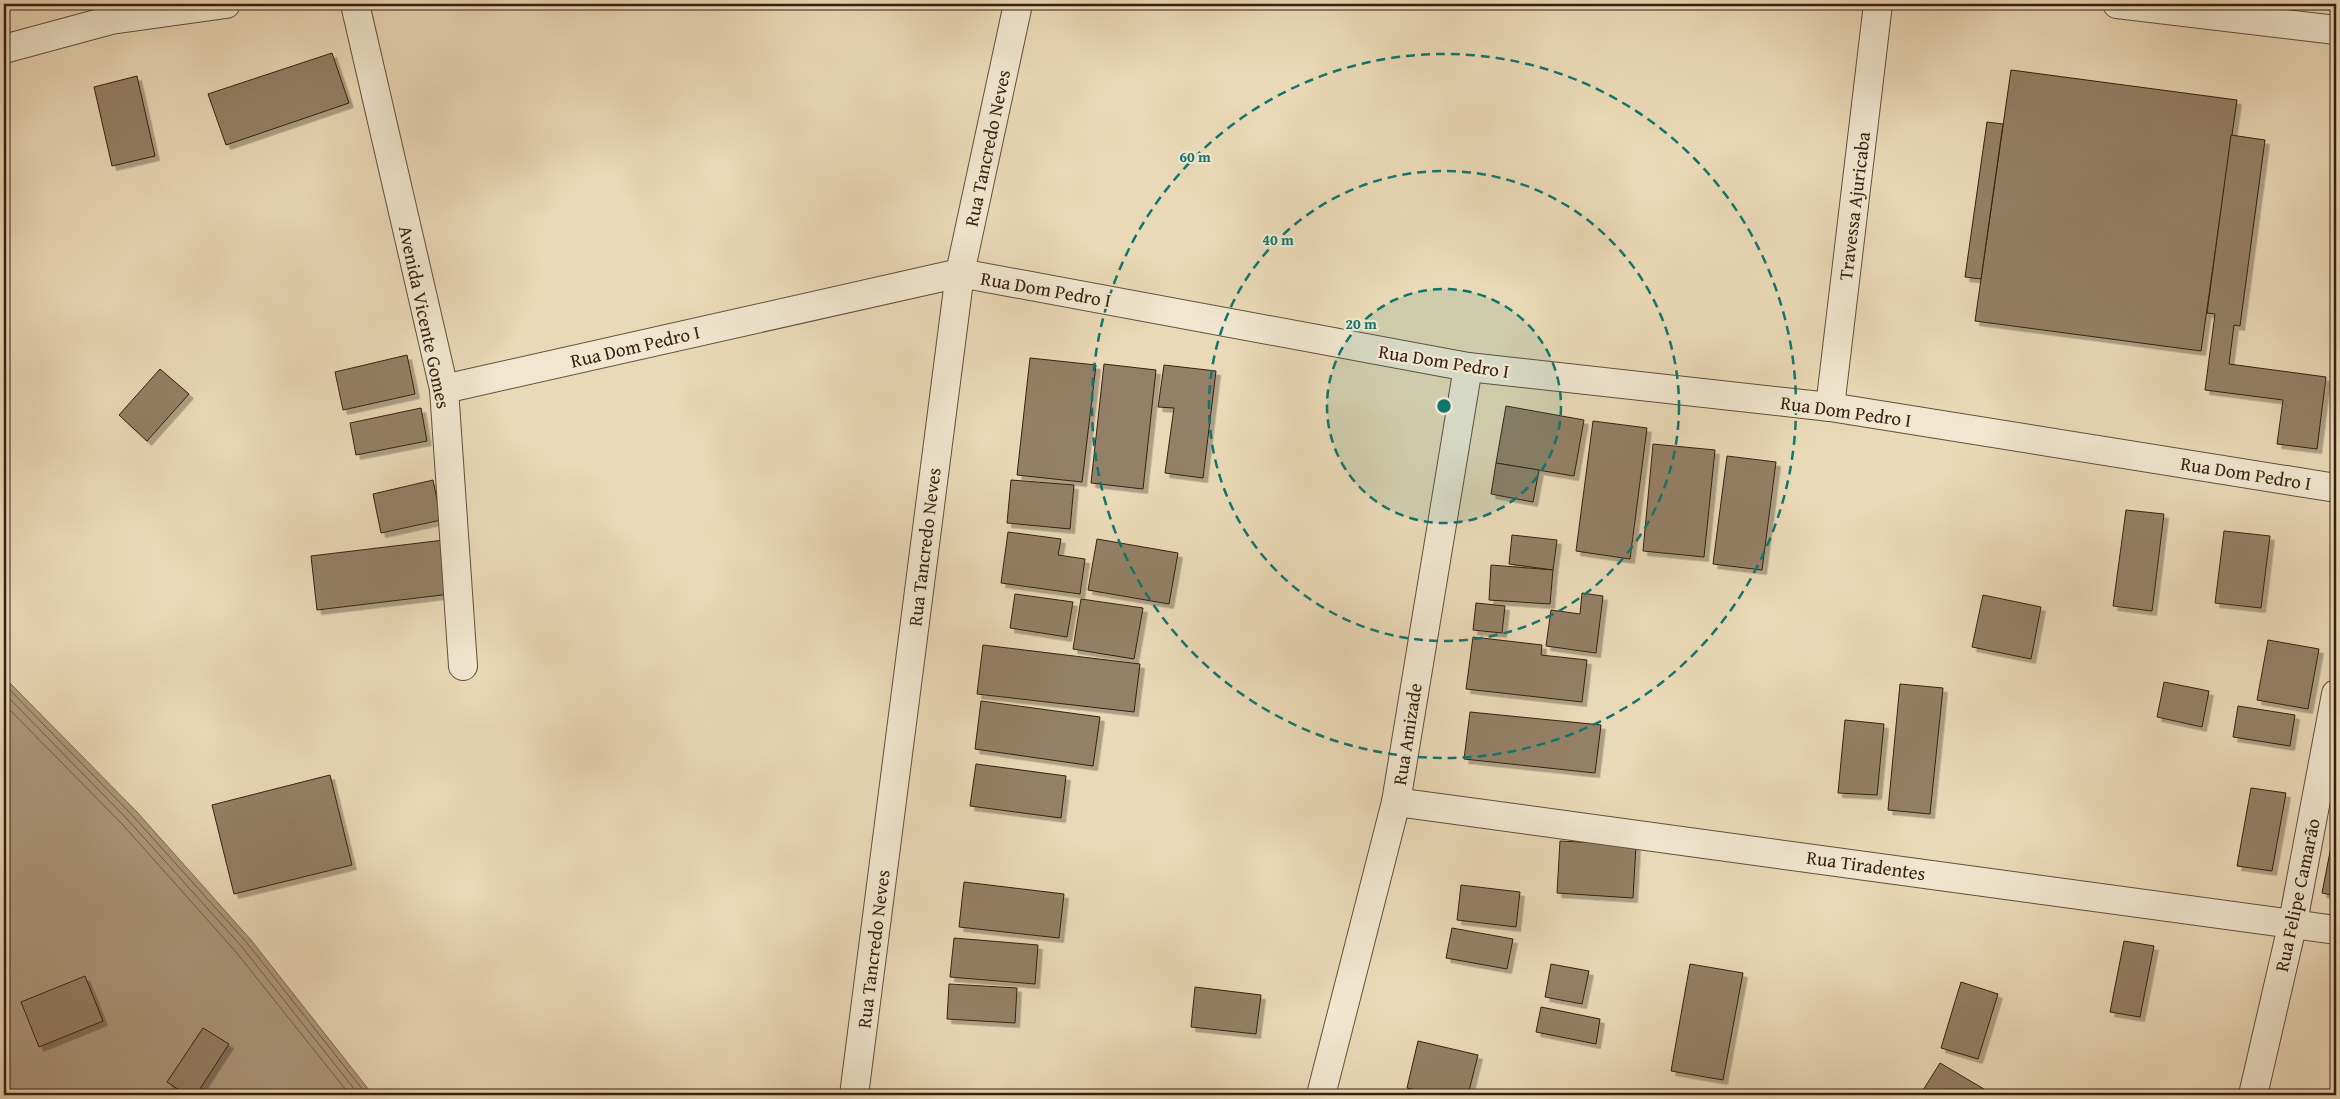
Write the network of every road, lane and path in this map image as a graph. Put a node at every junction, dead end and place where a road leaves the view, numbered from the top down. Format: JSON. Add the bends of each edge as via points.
{"nodes":[{"id":1,"x":226,"y":4,"type":"edge"},
{"id":2,"x":355,"y":4,"type":"edge"},
{"id":3,"x":1018,"y":4,"type":"edge"},
{"id":4,"x":1878,"y":4,"type":"edge"},
{"id":5,"x":2117,"y":4,"type":"edge"},
{"id":6,"x":108,"y":12,"type":"edge"},
{"id":7,"x":2336,"y":30,"type":"edge"},
{"id":8,"x":4,"y":49,"type":"edge"},
{"id":9,"x":960,"y":273,"type":"junction"},
{"id":10,"x":1468,"y":367,"type":"junction"},
{"id":11,"x":444,"y":389,"type":"junction"},
{"id":12,"x":1830,"y":407,"type":"junction"},
{"id":13,"x":2336,"y":488,"type":"edge"},
{"id":14,"x":463,"y":666,"type":"dead end"},
{"id":15,"x":2336,"y":694,"type":"edge"},
{"id":16,"x":1396,"y":802,"type":"junction"},
{"id":17,"x":2292,"y":922,"type":"junction"},
{"id":18,"x":2336,"y":930,"type":"edge"},
{"id":19,"x":854,"y":1095,"type":"edge"},
{"id":20,"x":1321,"y":1095,"type":"edge"},
{"id":21,"x":2253,"y":1095,"type":"edge"}],
"edges":[{"from":1,"to":6,"type":"street"},
{"from":2,"to":11,"type":"street","name":"Avenida Vicente Gomes"},
{"from":3,"to":9,"type":"street","name":"Rua Tancredo Neves"},
{"from":4,"to":12,"type":"street","name":"Travessa Ajuricaba"},
{"from":5,"to":7,"type":"street"},
{"from":6,"to":8,"type":"street"},
{"from":9,"to":10,"type":"street","name":"Rua Dom Pedro I"},
{"from":9,"to":11,"type":"street","name":"Rua Dom Pedro I"},
{"from":9,"to":19,"type":"street","name":"Rua Tancredo Neves"},
{"from":10,"to":12,"type":"street","name":"Rua Dom Pedro I"},
{"from":10,"to":16,"type":"street","name":"Rua Amizade"},
{"from":11,"to":14,"type":"street","name":"Avenida Vicente Gomes"},
{"from":12,"to":13,"type":"street","name":"Rua Dom Pedro I"},
{"from":15,"to":17,"type":"street","name":"Rua Felipe Camarão"},
{"from":16,"to":17,"type":"street","name":"Rua Tiradentes"},
{"from":16,"to":20,"type":"street","name":"Rua Amizade"},
{"from":17,"to":18,"type":"street","name":"Rua Tiradentes"},
{"from":17,"to":21,"type":"street","name":"Rua Felipe Camarão"}]}
